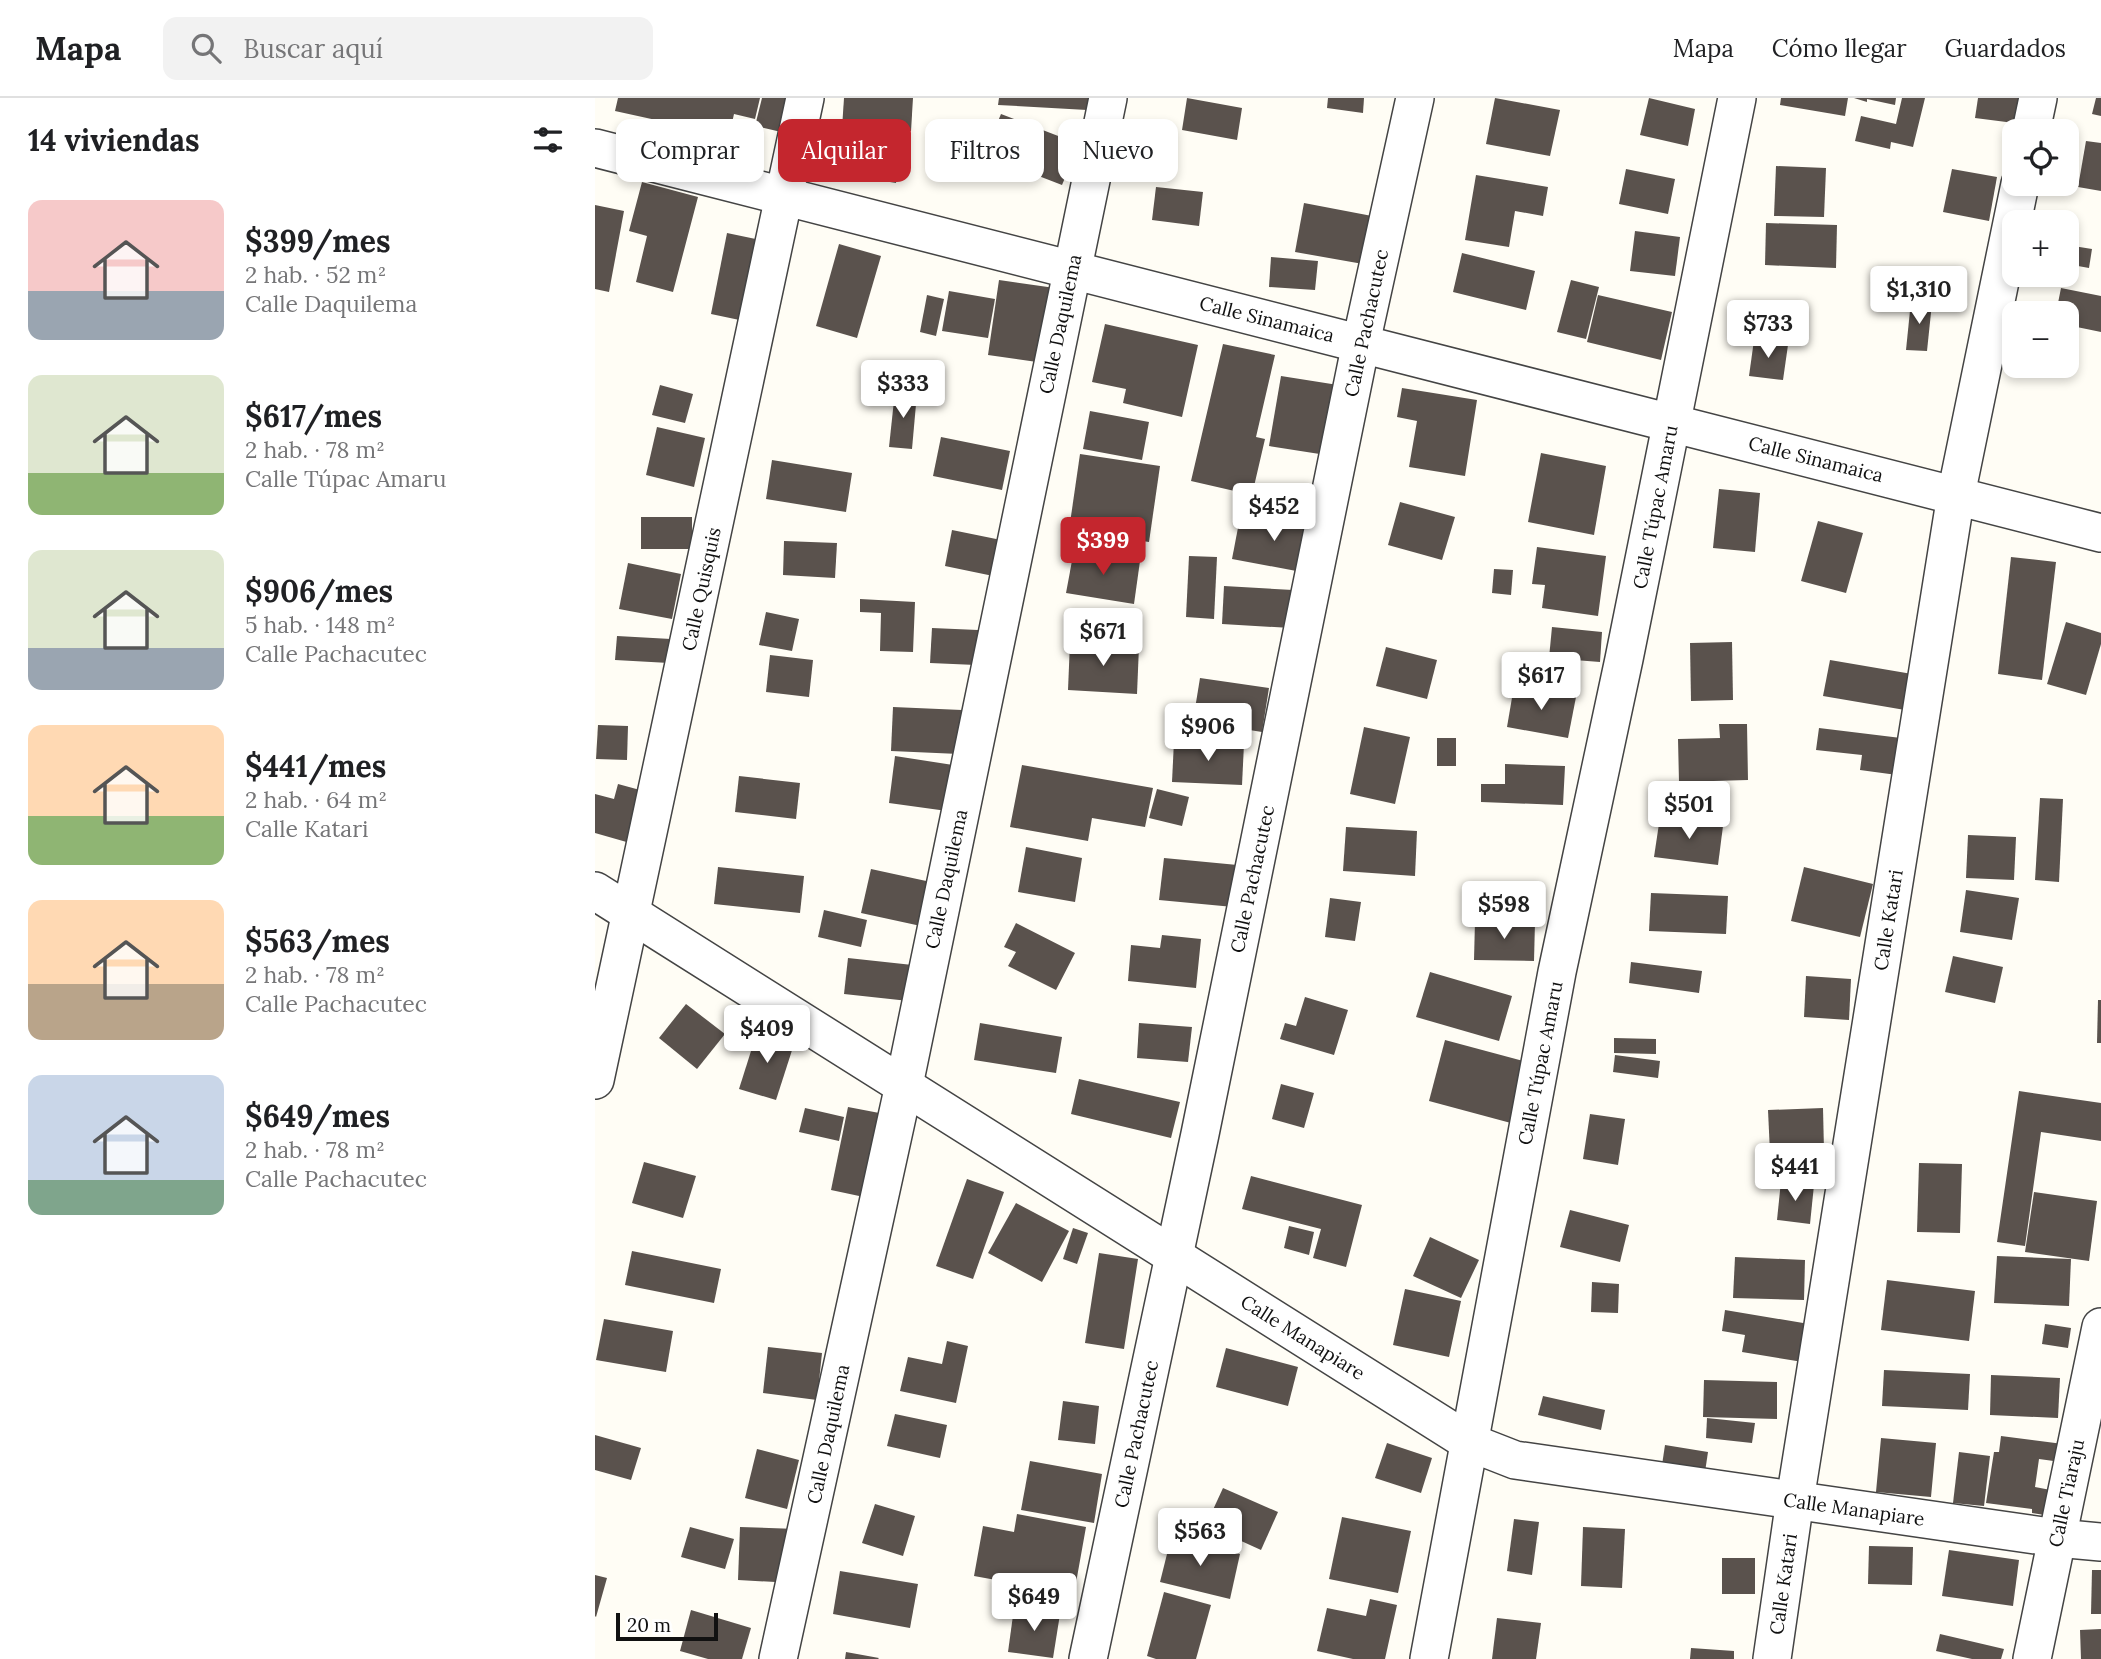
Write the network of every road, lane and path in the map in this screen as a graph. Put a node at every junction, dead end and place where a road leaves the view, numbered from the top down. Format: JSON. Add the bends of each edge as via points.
{"nodes":[{"id":1,"x":805,"y":98,"type":"edge"},
{"id":2,"x":1108,"y":98,"type":"edge"},
{"id":3,"x":1416,"y":98,"type":"edge"},
{"id":4,"x":1737,"y":98,"type":"edge"},
{"id":5,"x":2038,"y":98,"type":"edge"},
{"id":6,"x":2034,"y":119,"type":"edge"},
{"id":7,"x":595,"y":148,"type":"edge"},
{"id":8,"x":785,"y":195,"type":"junction"},
{"id":9,"x":2018,"y":196,"type":"edge"},
{"id":10,"x":1071,"y":269,"type":"junction"},
{"id":11,"x":1361,"y":343,"type":"junction"},
{"id":12,"x":1672,"y":422,"type":"junction"},
{"id":13,"x":1956,"y":495,"type":"junction"},
{"id":14,"x":2101,"y":533,"type":"edge"},
{"id":15,"x":595,"y":891,"type":"edge"},
{"id":16,"x":632,"y":914,"type":"junction"},
{"id":17,"x":595,"y":1080,"type":"edge"},
{"id":18,"x":904,"y":1085,"type":"junction"},
{"id":19,"x":1174,"y":1256,"type":"junction"},
{"id":20,"x":2101,"y":1327,"type":"edge"},
{"id":21,"x":1469,"y":1442,"type":"junction"},
{"id":22,"x":1795,"y":1500,"type":"junction"},
{"id":23,"x":2057,"y":1538,"type":"junction"},
{"id":24,"x":2101,"y":1542,"type":"edge"},
{"id":25,"x":778,"y":1659,"type":"edge"},
{"id":26,"x":1089,"y":1659,"type":"edge"},
{"id":27,"x":1429,"y":1659,"type":"edge"},
{"id":28,"x":1772,"y":1659,"type":"edge"},
{"id":29,"x":2032,"y":1659,"type":"edge"}],
"edges":[{"from":1,"to":8,"type":"street","name":"Calle Quisquis"},
{"from":2,"to":10,"type":"street","name":"Calle Daquilema"},
{"from":3,"to":11,"type":"street","name":"Calle Pachacutec"},
{"from":4,"to":12,"type":"street","name":"Calle Túpac Amaru"},
{"from":5,"to":6,"type":"street"},
{"from":7,"to":8,"type":"street","name":"Calle Sinamaica"},
{"from":8,"to":10,"type":"street","name":"Calle Sinamaica"},
{"from":8,"to":16,"type":"street","name":"Calle Quisquis"},
{"from":9,"to":13,"type":"street","name":"Calle Katari"},
{"from":10,"to":11,"type":"street","name":"Calle Sinamaica"},
{"from":10,"to":18,"type":"street","name":"Calle Daquilema"},
{"from":11,"to":12,"type":"street","name":"Calle Sinamaica"},
{"from":11,"to":19,"type":"street","name":"Calle Pachacutec"},
{"from":12,"to":13,"type":"street","name":"Calle Sinamaica"},
{"from":12,"to":21,"type":"street","name":"Calle Túpac Amaru","via":[[1557,972]]},
{"from":13,"to":14,"type":"street","name":"Calle Sinamaica"},
{"from":13,"to":22,"type":"street","name":"Calle Katari"},
{"from":15,"to":16,"type":"street","name":"Calle Manapiare"},
{"from":16,"to":17,"type":"street","name":"Calle Quisquis"},
{"from":16,"to":18,"type":"street","name":"Calle Manapiare"},
{"from":18,"to":19,"type":"street","name":"Calle Manapiare"},
{"from":18,"to":25,"type":"street","name":"Calle Daquilema"},
{"from":19,"to":21,"type":"street","name":"Calle Manapiare"},
{"from":19,"to":26,"type":"street","name":"Calle Pachacutec"},
{"from":20,"to":23,"type":"street","name":"Calle Tiaraju"},
{"from":21,"to":22,"type":"street","name":"Calle Manapiare","via":[[1515,1460]]},
{"from":21,"to":27,"type":"street","name":"Calle Túpac Amaru"},
{"from":22,"to":23,"type":"street","name":"Calle Manapiare"},
{"from":22,"to":28,"type":"street","name":"Calle Katari"},
{"from":23,"to":24,"type":"street","name":"Calle Manapiare"},
{"from":23,"to":29,"type":"street","name":"Calle Tiaraju"}]}
